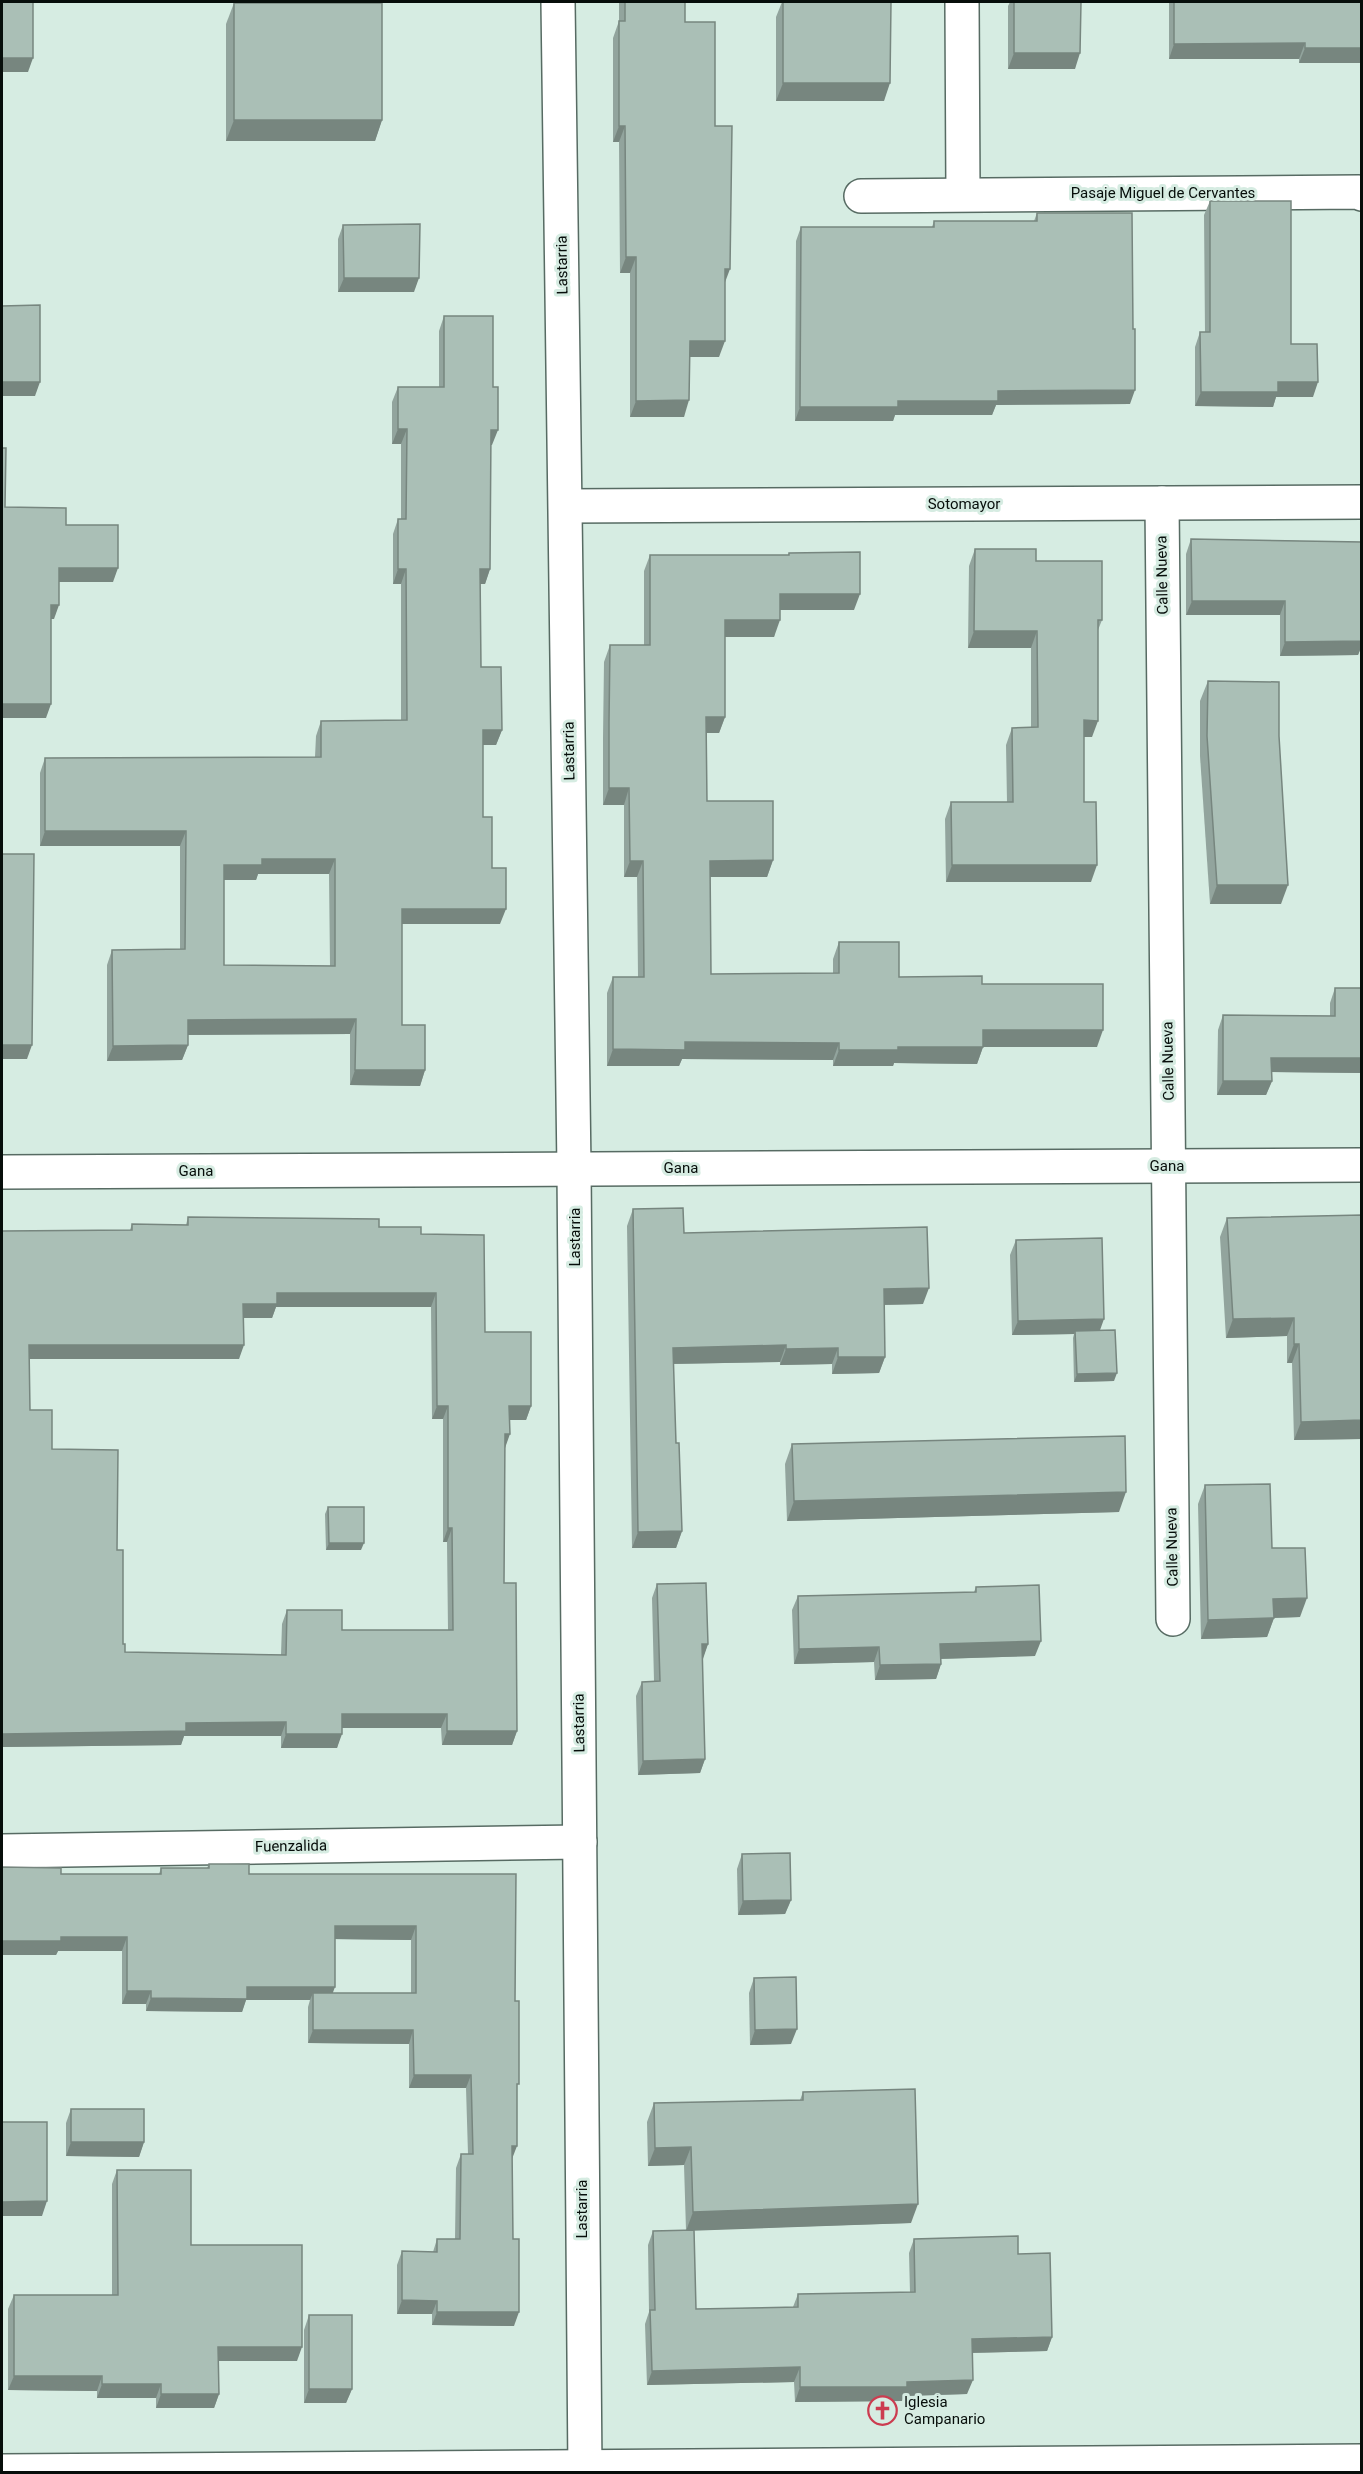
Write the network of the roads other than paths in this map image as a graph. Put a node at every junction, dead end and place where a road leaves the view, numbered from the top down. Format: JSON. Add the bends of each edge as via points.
{"nodes":[{"id":1,"x":558,"y":2,"type":"edge"},
{"id":2,"x":962,"y":2,"type":"edge"},
{"id":3,"x":963,"y":194,"type":"junction"},
{"id":4,"x":1362,"y":194,"type":"edge"},
{"id":5,"x":861,"y":196,"type":"dead end"},
{"id":6,"x":1162,"y":502,"type":"junction"},
{"id":7,"x":1362,"y":502,"type":"edge"},
{"id":8,"x":566,"y":506,"type":"junction"},
{"id":9,"x":1362,"y":1165,"type":"edge"},
{"id":10,"x":1169,"y":1166,"type":"junction"},
{"id":11,"x":574,"y":1169,"type":"junction"},
{"id":12,"x":2,"y":1172,"type":"edge"},
{"id":13,"x":1173,"y":1619,"type":"dead end"},
{"id":14,"x":580,"y":1842,"type":"junction"},
{"id":15,"x":2,"y":1851,"type":"edge"},
{"id":16,"x":1362,"y":2461,"type":"edge"},
{"id":17,"x":585,"y":2470,"type":"edge"},
{"id":18,"x":2,"y":2471,"type":"edge"}],
"edges":[{"from":1,"to":8,"type":"street","name":"Lastarria"},
{"from":2,"to":3,"type":"street"},
{"from":3,"to":4,"type":"street","name":"Pasaje Miguel de Cervantes"},
{"from":3,"to":5,"type":"street","name":"Pasaje Miguel de Cervantes"},
{"from":6,"to":7,"type":"street","name":"Sotomayor"},
{"from":6,"to":8,"type":"street","name":"Sotomayor"},
{"from":6,"to":10,"type":"street","name":"Calle Nueva"},
{"from":8,"to":11,"type":"street","name":"Lastarria"},
{"from":9,"to":10,"type":"street","name":"Gana"},
{"from":10,"to":11,"type":"street","name":"Gana"},
{"from":10,"to":13,"type":"street","name":"Calle Nueva"},
{"from":11,"to":12,"type":"street","name":"Gana"},
{"from":11,"to":14,"type":"street","name":"Lastarria"},
{"from":14,"to":15,"type":"street","name":"Fuenzalida"},
{"from":14,"to":17,"type":"street","name":"Lastarria"},
{"from":16,"to":17,"type":"street"},
{"from":17,"to":18,"type":"street"}]}
